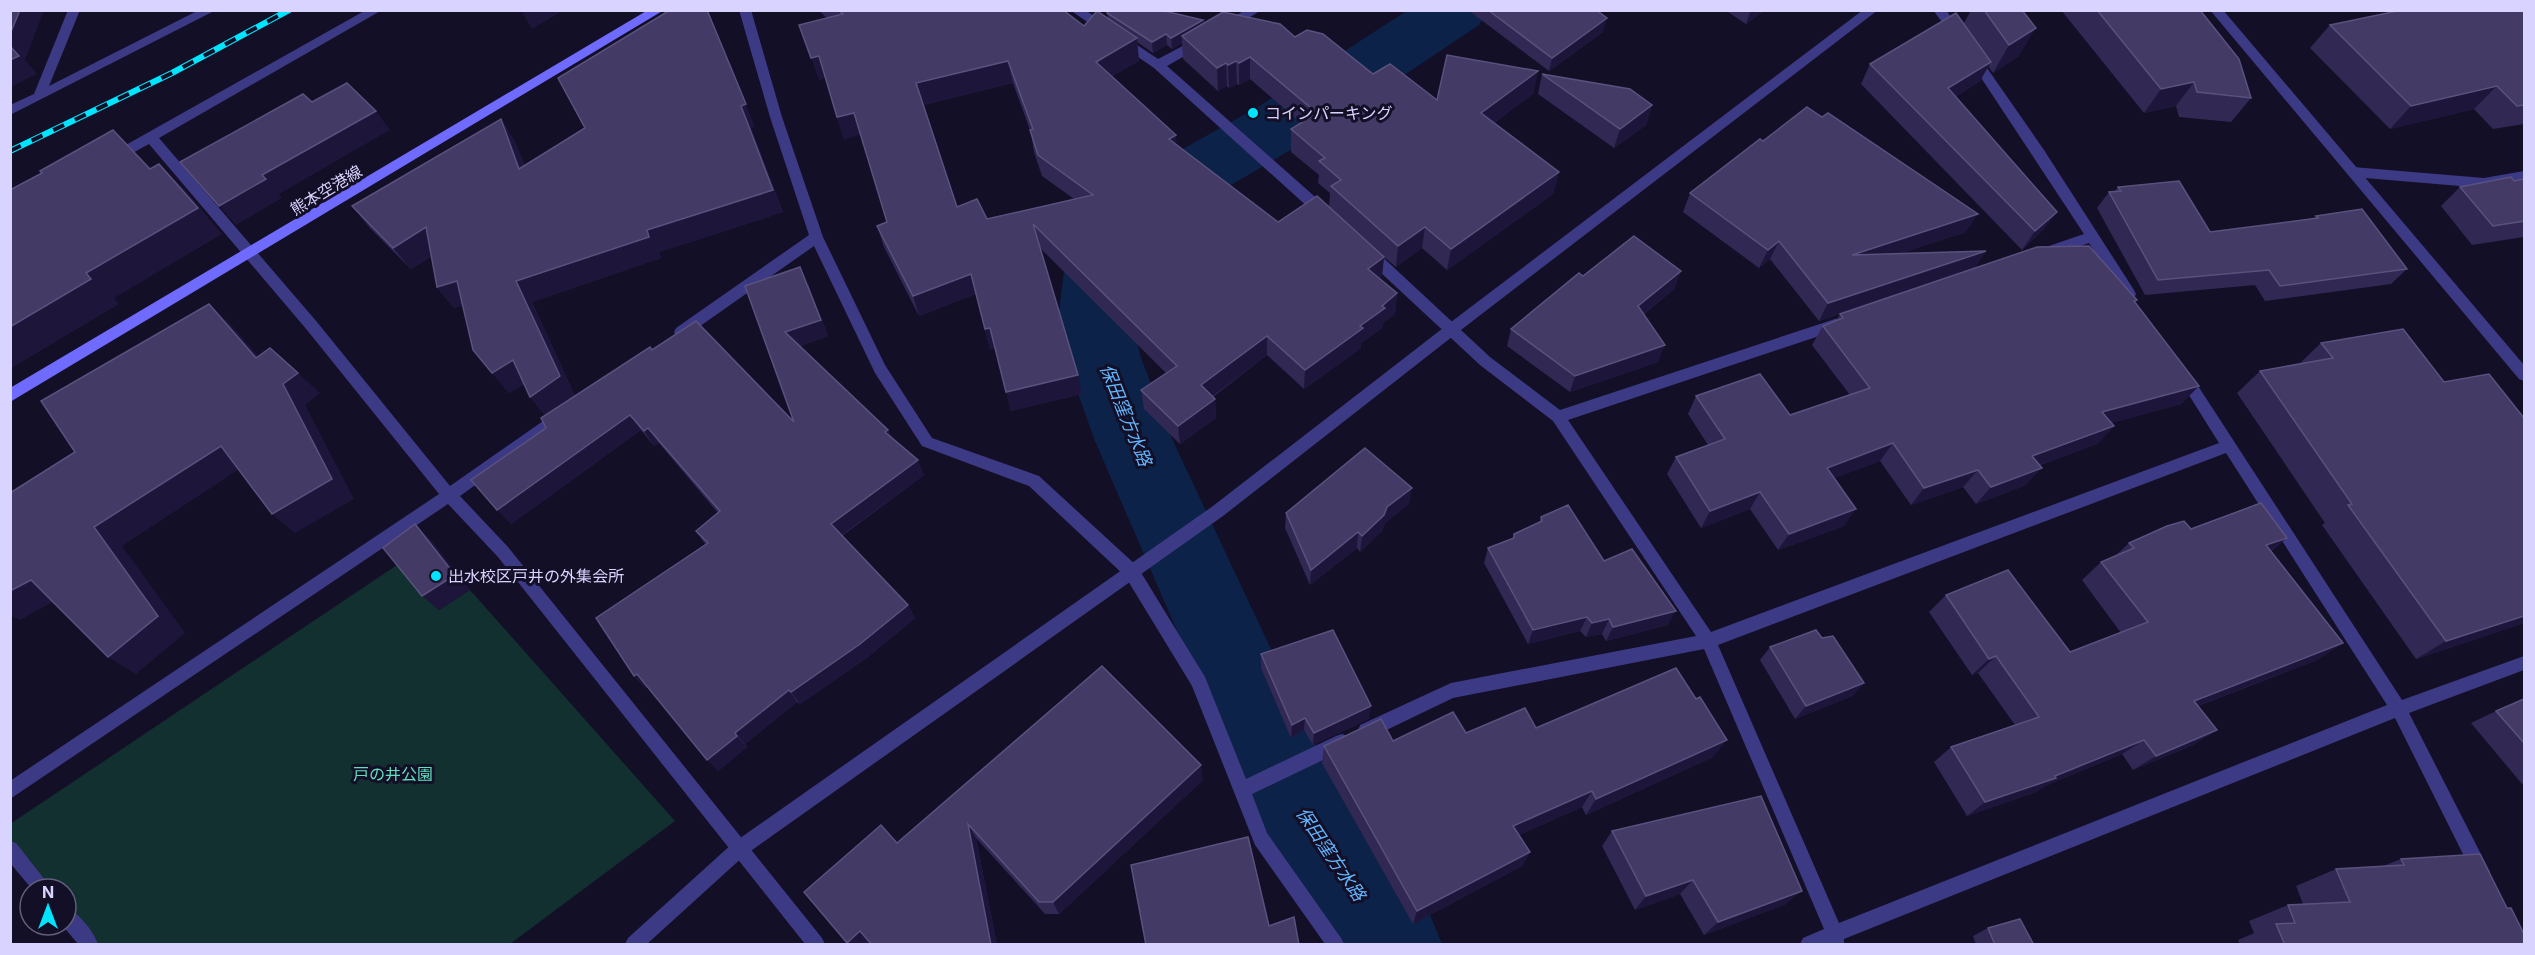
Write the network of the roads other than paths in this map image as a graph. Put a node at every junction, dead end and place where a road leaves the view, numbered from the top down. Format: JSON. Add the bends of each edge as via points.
{"nodes":[{"id":1,"x":74,"y":10,"type":"edge"},
{"id":2,"x":210,"y":10,"type":"edge"},
{"id":3,"x":376,"y":10,"type":"edge"},
{"id":4,"x":658,"y":10,"type":"edge"},
{"id":5,"x":745,"y":10,"type":"edge"},
{"id":6,"x":1076,"y":10,"type":"edge"},
{"id":7,"x":1255,"y":10,"type":"edge"},
{"id":8,"x":1872,"y":10,"type":"edge"},
{"id":9,"x":1939,"y":10,"type":"edge"},
{"id":10,"x":2216,"y":10,"type":"edge"},
{"id":11,"x":1158,"y":65,"type":"junction"},
{"id":12,"x":39,"y":96,"type":"junction"},
{"id":13,"x":10,"y":111,"type":"edge"},
{"id":14,"x":150,"y":137,"type":"junction"},
{"id":15,"x":100,"y":165,"type":"edge"},
{"id":16,"x":2353,"y":172,"type":"junction"},
{"id":17,"x":2524,"y":176,"type":"edge"},
{"id":18,"x":1332,"y":220,"type":"edge"},
{"id":19,"x":816,"y":237,"type":"junction"},
{"id":20,"x":2090,"y":237,"type":"junction"},
{"id":21,"x":1358,"y":243,"type":"edge"},
{"id":22,"x":249,"y":255,"type":"junction"},
{"id":23,"x":2035,"y":256,"type":"edge"},
{"id":24,"x":2137,"y":306,"type":"edge"},
{"id":25,"x":1847,"y":321,"type":"edge"},
{"id":26,"x":1452,"y":329,"type":"junction"},
{"id":27,"x":671,"y":339,"type":"edge"},
{"id":28,"x":2177,"y":366,"type":"edge"},
{"id":29,"x":2524,"y":375,"type":"edge"},
{"id":30,"x":10,"y":396,"type":"edge"},
{"id":31,"x":574,"y":407,"type":"edge"},
{"id":32,"x":1558,"y":417,"type":"junction"},
{"id":33,"x":2230,"y":445,"type":"junction"},
{"id":34,"x":449,"y":495,"type":"junction"},
{"id":35,"x":1131,"y":571,"type":"junction"},
{"id":36,"x":1708,"y":641,"type":"junction"},
{"id":37,"x":2524,"y":663,"type":"edge"},
{"id":38,"x":2398,"y":708,"type":"junction"},
{"id":39,"x":1242,"y":790,"type":"junction"},
{"id":40,"x":10,"y":791,"type":"edge"},
{"id":41,"x":10,"y":849,"type":"edge"},
{"id":42,"x":739,"y":849,"type":"junction"},
{"id":43,"x":33,"y":877,"type":"edge"},
{"id":44,"x":2486,"y":883,"type":"edge"},
{"id":45,"x":78,"y":931,"type":"edge"},
{"id":46,"x":1835,"y":939,"type":"edge"},
{"id":47,"x":89,"y":945,"type":"edge"},
{"id":48,"x":634,"y":945,"type":"edge"},
{"id":49,"x":816,"y":945,"type":"edge"},
{"id":50,"x":1335,"y":945,"type":"edge"},
{"id":51,"x":1809,"y":945,"type":"edge"}],
"edges":[{"from":1,"to":12,"type":"street"},
{"from":2,"to":12,"type":"street"},
{"from":3,"to":14,"type":"street"},
{"from":4,"to":22,"type":"main road","name":"熊本空港線"},
{"from":5,"to":19,"type":"street"},
{"from":6,"to":11,"type":"street"},
{"from":7,"to":11,"type":"street"},
{"from":8,"to":26,"type":"street"},
{"from":9,"to":20,"type":"street","via":[[2039,153]]},
{"from":10,"to":16,"type":"street"},
{"from":11,"to":18,"type":"street"},
{"from":12,"to":13,"type":"street"},
{"from":14,"to":15,"type":"street"},
{"from":14,"to":22,"type":"street"},
{"from":16,"to":17,"type":"street","via":[[2484,183]]},
{"from":16,"to":29,"type":"street"},
{"from":19,"to":27,"type":"street"},
{"from":19,"to":35,"type":"street","via":[[880,369],[927,442],[1034,481]]},
{"from":20,"to":23,"type":"street"},
{"from":20,"to":24,"type":"street"},
{"from":21,"to":26,"type":"street"},
{"from":22,"to":30,"type":"main road","name":"熊本空港線"},
{"from":22,"to":34,"type":"street"},
{"from":25,"to":32,"type":"street"},
{"from":26,"to":32,"type":"street","via":[[1540,406]]},
{"from":26,"to":35,"type":"street","via":[[1218,511]]},
{"from":28,"to":33,"type":"street"},
{"from":31,"to":34,"type":"street"},
{"from":32,"to":36,"type":"street"},
{"from":33,"to":36,"type":"street"},
{"from":33,"to":38,"type":"street"},
{"from":34,"to":40,"type":"street"},
{"from":34,"to":42,"type":"street","via":[[503,552]]},
{"from":35,"to":39,"type":"street","via":[[1199,682]]},
{"from":35,"to":42,"type":"street"},
{"from":36,"to":39,"type":"street","via":[[1451,691]]},
{"from":36,"to":46,"type":"street"},
{"from":37,"to":38,"type":"street"},
{"from":38,"to":44,"type":"street"},
{"from":38,"to":46,"type":"street"},
{"from":39,"to":50,"type":"street","via":[[1261,839]]},
{"from":41,"to":43,"type":"street"},
{"from":42,"to":48,"type":"street"},
{"from":42,"to":49,"type":"street"},
{"from":45,"to":47,"type":"street"},
{"from":46,"to":51,"type":"street"}]}
